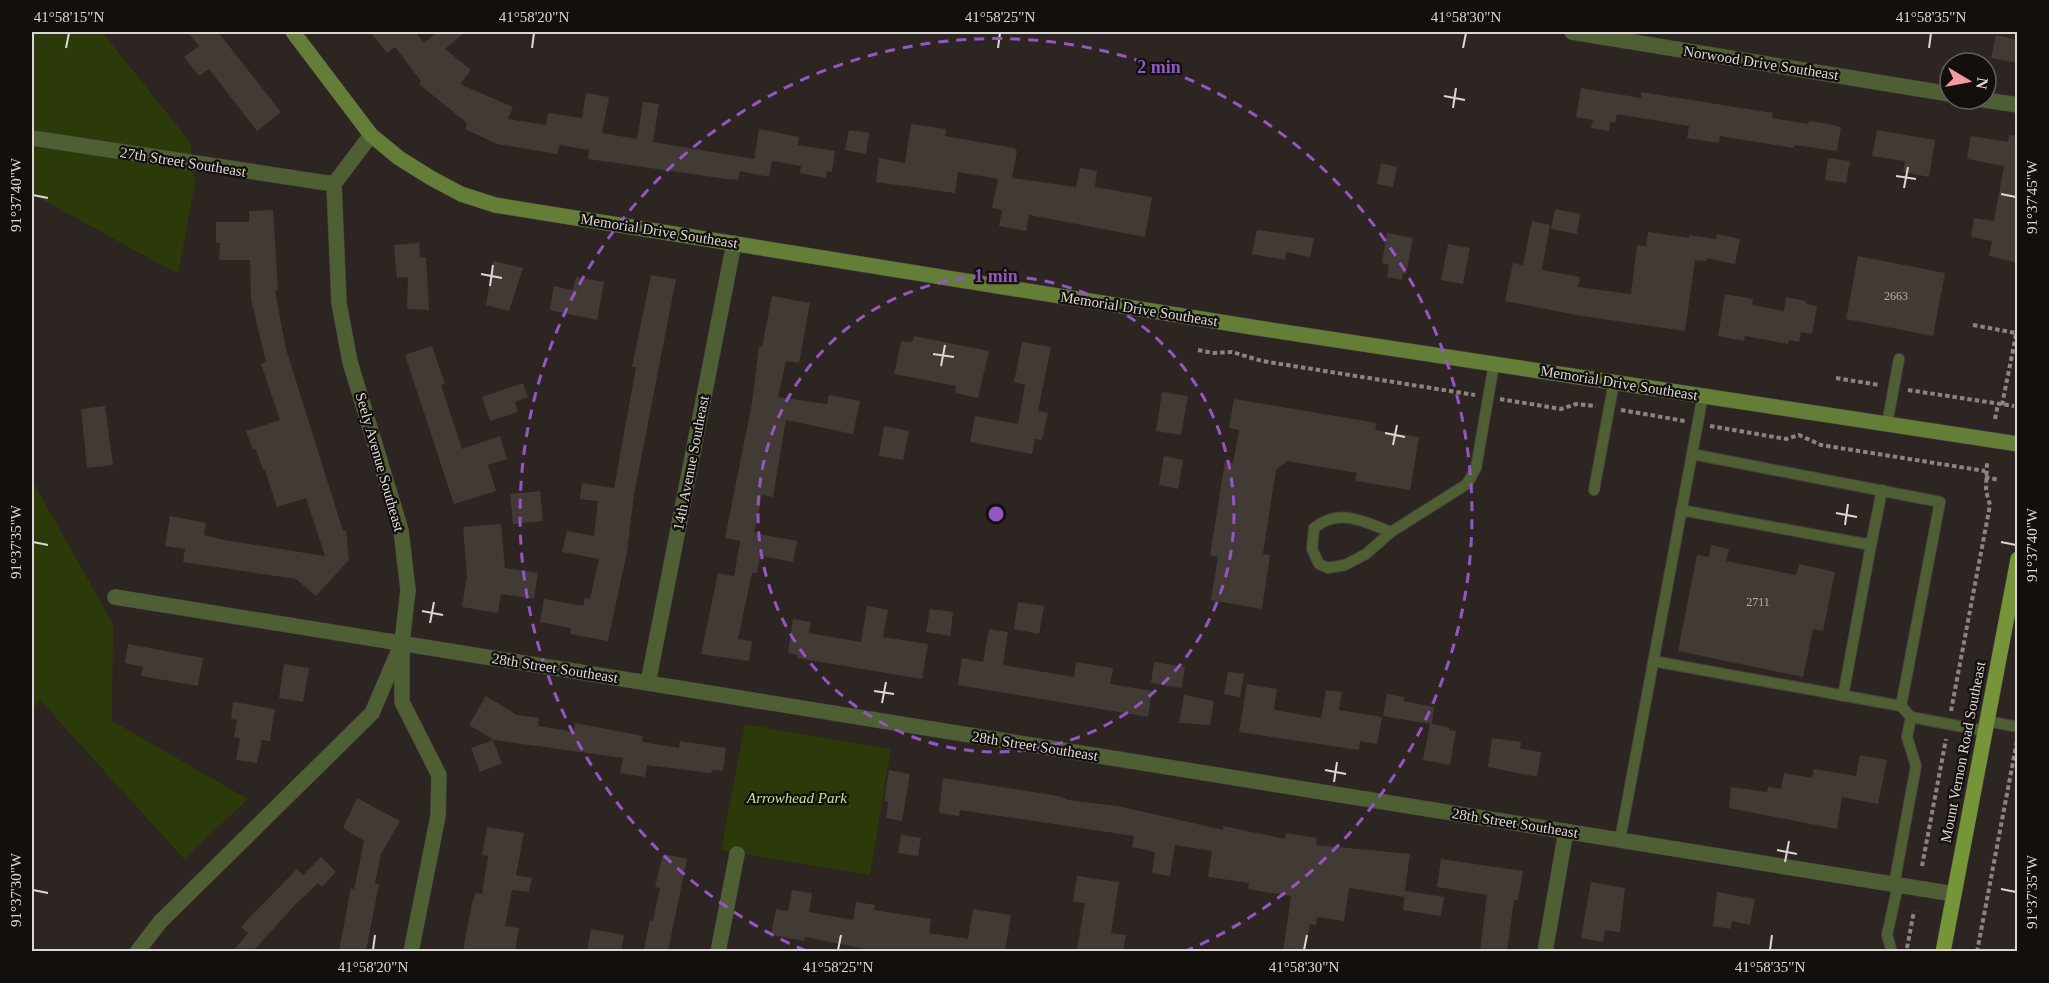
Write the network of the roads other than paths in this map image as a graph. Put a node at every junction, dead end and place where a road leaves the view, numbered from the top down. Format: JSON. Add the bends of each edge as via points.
{"nodes":[{"id":1,"x":293,"y":32,"type":"edge"},
{"id":2,"x":1572,"y":32,"type":"edge"},
{"id":3,"x":1938,"y":92,"type":"edge"},
{"id":4,"x":1998,"y":102,"type":"edge"},
{"id":5,"x":2018,"y":105,"type":"edge"},
{"id":6,"x":370,"y":135,"type":"junction"},
{"id":7,"x":32,"y":138,"type":"edge"},
{"id":8,"x":334,"y":184,"type":"junction"},
{"id":9,"x":734,"y":243,"type":"junction"},
{"id":10,"x":1899,"y":359,"type":"dead end"},
{"id":11,"x":1494,"y":364,"type":"junction"},
{"id":12,"x":1614,"y":382,"type":"junction"},
{"id":13,"x":1703,"y":395,"type":"junction"},
{"id":14,"x":1887,"y":424,"type":"junction"},
{"id":15,"x":2018,"y":444,"type":"edge"},
{"id":16,"x":1692,"y":454,"type":"junction"},
{"id":17,"x":1594,"y":490,"type":"dead end"},
{"id":18,"x":1882,"y":490,"type":"junction"},
{"id":19,"x":1682,"y":510,"type":"junction"},
{"id":20,"x":1391,"y":532,"type":"junction"},
{"id":21,"x":1871,"y":545,"type":"junction"},
{"id":22,"x":2018,"y":559,"type":"edge"},
{"id":23,"x":116,"y":597,"type":"dead end"},
{"id":24,"x":402,"y":644,"type":"junction"},
{"id":25,"x":1653,"y":661,"type":"junction"},
{"id":26,"x":648,"y":683,"type":"junction"},
{"id":27,"x":1843,"y":696,"type":"junction"},
{"id":28,"x":1901,"y":706,"type":"junction"},
{"id":29,"x":1911,"y":717,"type":"junction"},
{"id":30,"x":1986,"y":726,"type":"junction"},
{"id":31,"x":2018,"y":727,"type":"edge"},
{"id":32,"x":1566,"y":831,"type":"junction"},
{"id":33,"x":1620,"y":840,"type":"junction"},
{"id":34,"x":737,"y":854,"type":"dead end"},
{"id":35,"x":1896,"y":885,"type":"junction"},
{"id":36,"x":1954,"y":894,"type":"junction"},
{"id":37,"x":137,"y":951,"type":"edge"},
{"id":38,"x":411,"y":951,"type":"edge"},
{"id":39,"x":718,"y":951,"type":"edge"},
{"id":40,"x":1545,"y":951,"type":"edge"},
{"id":41,"x":1892,"y":951,"type":"edge"},
{"id":42,"x":1943,"y":951,"type":"edge"}],
"edges":[{"from":1,"to":6,"type":"street","name":"Memorial Drive Southeast"},
{"from":2,"to":3,"type":"street","name":"Norwood Drive Southeast"},
{"from":4,"to":5,"type":"street"},
{"from":6,"to":8,"type":"street"},
{"from":6,"to":9,"type":"street","name":"Memorial Drive Southeast","via":[[431,178],[461,194],[495,205]]},
{"from":7,"to":8,"type":"street","name":"27th Street Southeast"},
{"from":8,"to":24,"type":"street","name":"Seely Avenue Southeast","via":[[339,303],[345,338],[401,530],[408,590]]},
{"from":9,"to":11,"type":"street","name":"Memorial Drive Southeast"},
{"from":9,"to":26,"type":"street","name":"14th Avenue Southeast"},
{"from":10,"to":14,"type":"lane"},
{"from":11,"to":12,"type":"street","name":"Memorial Drive Southeast"},
{"from":11,"to":20,"type":"lane","via":[[1476,468],[1467,484]]},
{"from":12,"to":13,"type":"street","name":"Memorial Drive Southeast"},
{"from":12,"to":17,"type":"lane"},
{"from":13,"to":14,"type":"street","name":"Memorial Drive Southeast"},
{"from":13,"to":16,"type":"lane"},
{"from":14,"to":15,"type":"street","name":"Memorial Drive Southeast"},
{"from":16,"to":18,"type":"lane"},
{"from":16,"to":19,"type":"lane"},
{"from":18,"to":21,"type":"lane"},
{"from":18,"to":28,"type":"lane","via":[[1940,502]]},
{"from":19,"to":21,"type":"lane"},
{"from":19,"to":25,"type":"lane"},
{"from":20,"to":20,"type":"lane","via":[[1346,565],[1328,568],[1319,564],[1312,549],[1314,528],[1323,520],[1338,516],[1353,517]]},
{"from":21,"to":27,"type":"lane"},
{"from":22,"to":30,"type":"main road","name":"Mount Vernon Road Southeast"},
{"from":23,"to":24,"type":"street","name":"28th Street Southeast"},
{"from":24,"to":26,"type":"street","name":"28th Street Southeast"},
{"from":24,"to":37,"type":"street","name":"Seely Avenue Southeast","via":[[372,713],[168,914]]},
{"from":24,"to":38,"type":"street","via":[[402,702],[439,775],[438,816]]},
{"from":25,"to":27,"type":"lane"},
{"from":25,"to":33,"type":"lane"},
{"from":26,"to":32,"type":"street","name":"28th Street Southeast"},
{"from":27,"to":28,"type":"lane"},
{"from":28,"to":29,"type":"lane"},
{"from":29,"to":30,"type":"lane"},
{"from":29,"to":35,"type":"lane","via":[[1907,737],[1916,766]]},
{"from":30,"to":31,"type":"lane"},
{"from":30,"to":36,"type":"main road","name":"Mount Vernon Road Southeast"},
{"from":32,"to":33,"type":"street","name":"28th Street Southeast"},
{"from":32,"to":40,"type":"street"},
{"from":33,"to":35,"type":"street","name":"28th Street Southeast"},
{"from":34,"to":39,"type":"street"},
{"from":35,"to":36,"type":"street","name":"28th Street Southeast"},
{"from":35,"to":41,"type":"lane","via":[[1887,935]]},
{"from":36,"to":42,"type":"main road","name":"Mount Vernon Road Southeast"}]}
